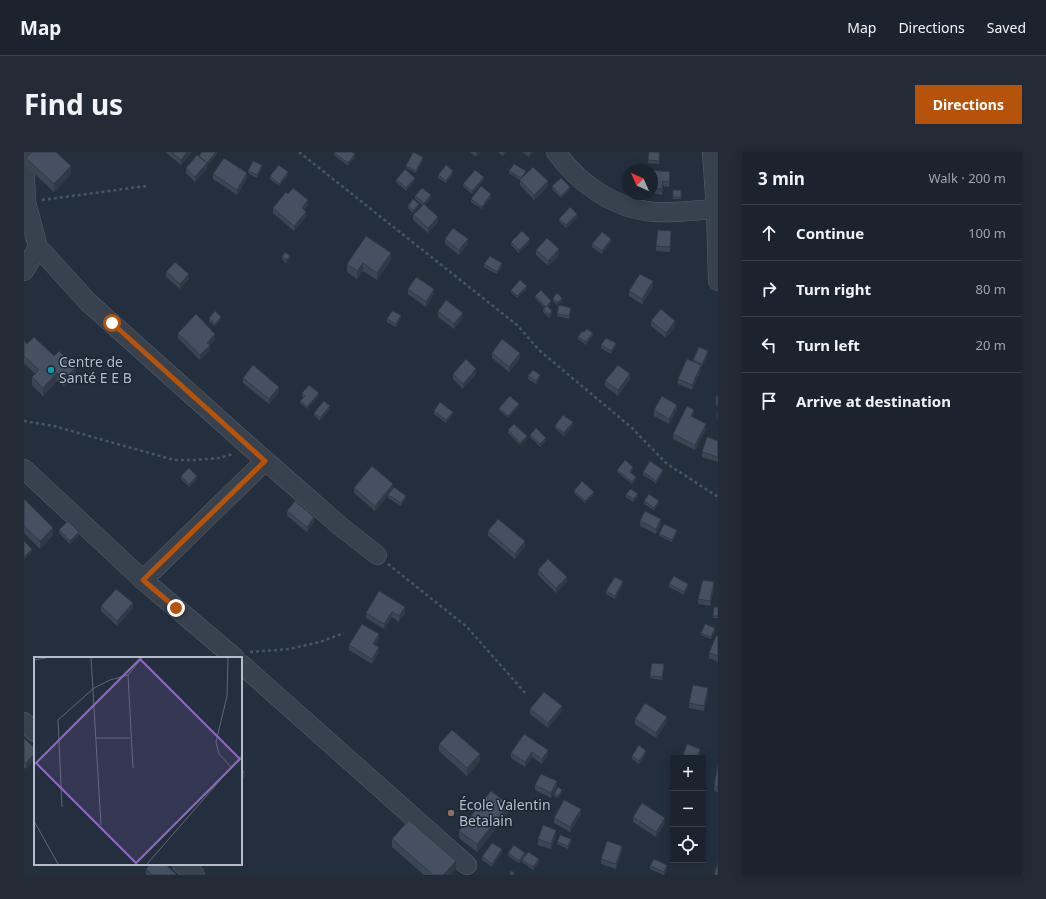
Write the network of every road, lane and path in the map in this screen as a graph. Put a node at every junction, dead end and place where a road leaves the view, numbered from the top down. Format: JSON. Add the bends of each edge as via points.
{"nodes":[{"id":1,"x":24,"y":152,"type":"edge"},
{"id":2,"x":299,"y":152,"type":"edge"},
{"id":3,"x":556,"y":152,"type":"edge"},
{"id":4,"x":712,"y":152,"type":"edge"},
{"id":5,"x":146,"y":186,"type":"dead end"},
{"id":6,"x":26,"y":202,"type":"junction"},
{"id":7,"x":716,"y":209,"type":"junction"},
{"id":8,"x":38,"y":247,"type":"junction"},
{"id":9,"x":24,"y":270,"type":"edge"},
{"id":10,"x":718,"y":281,"type":"edge"},
{"id":11,"x":24,"y":421,"type":"edge"},
{"id":12,"x":251,"y":448,"type":"junction"},
{"id":13,"x":265,"y":461,"type":"junction"},
{"id":14,"x":24,"y":469,"type":"edge"},
{"id":15,"x":718,"y":497,"type":"edge"},
{"id":16,"x":377,"y":555,"type":"joint"},
{"id":17,"x":143,"y":580,"type":"junction"},
{"id":18,"x":344,"y":633,"type":"dead end"},
{"id":19,"x":233,"y":657,"type":"edge"},
{"id":20,"x":242,"y":658,"type":"edge"},
{"id":21,"x":242,"y":665,"type":"edge"},
{"id":22,"x":526,"y":694,"type":"dead end"},
{"id":23,"x":24,"y":722,"type":"edge"},
{"id":24,"x":34,"y":731,"type":"edge"},
{"id":25,"x":183,"y":865,"type":"edge"},
{"id":26,"x":467,"y":865,"type":"dead end"},
{"id":27,"x":195,"y":875,"type":"edge"}],
"edges":[{"from":1,"to":6,"type":"street"},
{"from":2,"to":15,"type":"path","via":[[517,325],[538,350],[632,428],[666,463]]},
{"from":3,"to":7,"type":"street","via":[[578,176],[607,198],[628,206],[654,212]]},
{"from":4,"to":7,"type":"street"},
{"from":5,"to":6,"type":"path"},
{"from":6,"to":8,"type":"street"},
{"from":7,"to":10,"type":"street"},
{"from":8,"to":9,"type":"street"},
{"from":8,"to":12,"type":"street","via":[[88,302]]},
{"from":11,"to":12,"type":"path","via":[[54,426],[174,460],[218,458]]},
{"from":12,"to":13,"type":"street"},
{"from":13,"to":16,"type":"street"},
{"from":13,"to":17,"type":"street"},
{"from":14,"to":17,"type":"street"},
{"from":16,"to":22,"type":"path","via":[[467,627]]},
{"from":17,"to":19,"type":"street"},
{"from":18,"to":20,"type":"path","via":[[320,642]]},
{"from":21,"to":26,"type":"street"},
{"from":23,"to":24,"type":"street"},
{"from":25,"to":27,"type":"street"}]}
